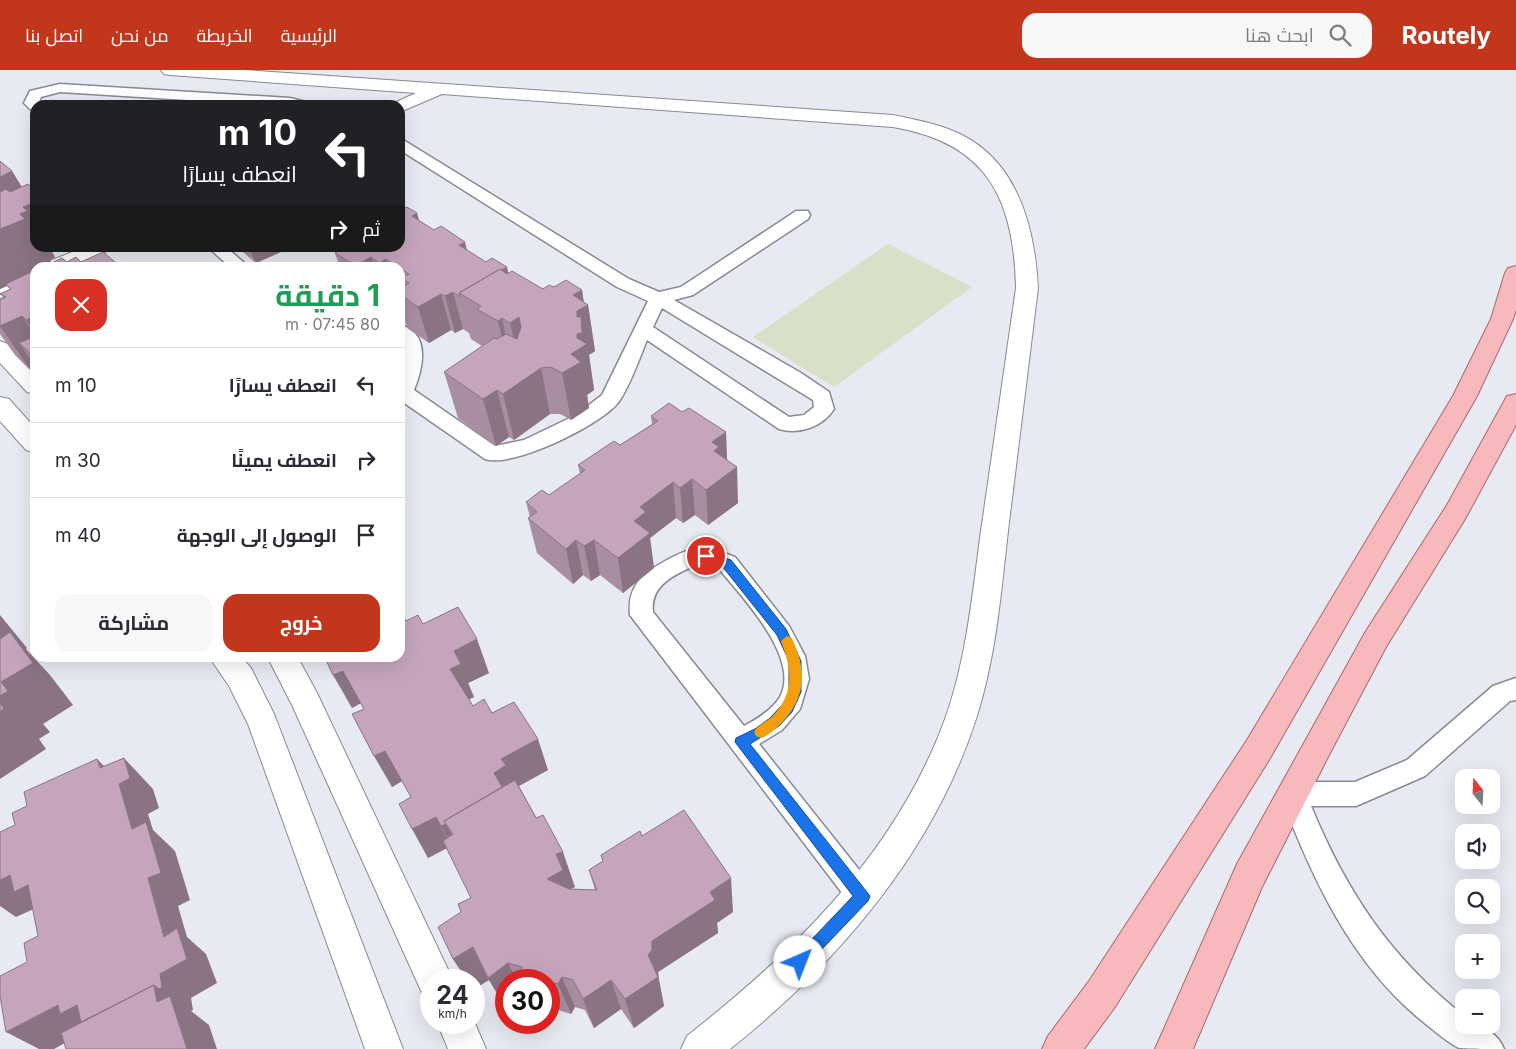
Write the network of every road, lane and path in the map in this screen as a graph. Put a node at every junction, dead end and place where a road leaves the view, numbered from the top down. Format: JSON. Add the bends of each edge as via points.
{"nodes":[{"id":1,"x":170,"y":70,"type":"edge"},
{"id":2,"x":440,"y":88,"type":"junction"},
{"id":3,"x":31,"y":100,"type":"edge"},
{"id":4,"x":257,"y":100,"type":"edge"},
{"id":5,"x":405,"y":105,"type":"edge"},
{"id":6,"x":405,"y":146,"type":"edge"},
{"id":7,"x":802,"y":214,"type":"dead end"},
{"id":8,"x":89,"y":252,"type":"edge"},
{"id":9,"x":222,"y":252,"type":"edge"},
{"id":10,"x":66,"y":262,"type":"edge"},
{"id":11,"x":234,"y":262,"type":"edge"},
{"id":12,"x":1516,"y":273,"type":"edge"},
{"id":13,"x":30,"y":277,"type":"edge"},
{"id":14,"x":0,"y":291,"type":"edge"},
{"id":15,"x":658,"y":298,"type":"junction"},
{"id":16,"x":643,"y":329,"type":"junction"},
{"id":17,"x":405,"y":336,"type":"edge"},
{"id":18,"x":0,"y":349,"type":"edge"},
{"id":19,"x":30,"y":381,"type":"edge"},
{"id":20,"x":405,"y":385,"type":"edge"},
{"id":21,"x":405,"y":393,"type":"edge"},
{"id":22,"x":1516,"y":402,"type":"edge"},
{"id":23,"x":0,"y":405,"type":"edge"},
{"id":24,"x":30,"y":438,"type":"edge"},
{"id":25,"x":228,"y":662,"type":"edge"},
{"id":26,"x":285,"y":662,"type":"edge"},
{"id":27,"x":1516,"y":690,"type":"edge"},
{"id":28,"x":741,"y":742,"type":"junction"},
{"id":29,"x":1293,"y":794,"type":"junction"},
{"id":30,"x":862,"y":896,"type":"junction"},
{"id":31,"x":430,"y":969,"type":"edge"},
{"id":32,"x":460,"y":1034,"type":"edge"},
{"id":33,"x":384,"y":1049,"type":"edge"},
{"id":34,"x":467,"y":1049,"type":"edge"},
{"id":35,"x":700,"y":1049,"type":"edge"},
{"id":36,"x":1061,"y":1049,"type":"edge"},
{"id":37,"x":1174,"y":1049,"type":"edge"},
{"id":38,"x":1488,"y":1049,"type":"edge"}],
"edges":[{"from":1,"to":2,"type":"street"},
{"from":2,"to":5,"type":"street"},
{"from":2,"to":30,"type":"street","via":[[918,125],[955,139],[978,154],[1008,194],[1020,224],[1027,255],[1027,288],[981,636],[970,688],[952,742],[927,798],[893,854]]},
{"from":3,"to":4,"type":"lane","via":[[35,94],[60,88]]},
{"from":6,"to":15,"type":"lane","via":[[623,282]]},
{"from":7,"to":15,"type":"lane","via":[[687,291]]},
{"from":8,"to":10,"type":"street"},
{"from":9,"to":11,"type":"lane"},
{"from":12,"to":36,"type":"main road","via":[[1502,319],[1465,396],[1258,750],[1102,994]]},
{"from":13,"to":14,"type":"street"},
{"from":15,"to":16,"type":"lane"},
{"from":15,"to":16,"type":"lane","via":[[794,378],[822,397],[824,409],[809,421],[786,424]]},
{"from":16,"to":21,"type":"lane","via":[[610,399],[583,420],[529,446],[492,454]]},
{"from":17,"to":20,"type":"lane","via":[[414,352],[415,364]]},
{"from":18,"to":19,"type":"street"},
{"from":22,"to":29,"type":"main road","via":[[1456,512],[1376,638]]},
{"from":23,"to":24,"type":"street"},
{"from":25,"to":33,"type":"street","via":[[240,677],[263,724]]},
{"from":26,"to":31,"type":"street"},
{"from":27,"to":29,"type":"lane","via":[[1502,693],[1416,768],[1356,794]]},
{"from":28,"to":28,"type":"lane","via":[[775,722],[787,708],[795,692],[795,661],[782,632],[726,563],[706,556],[694,556],[647,584],[640,604],[642,615]]},
{"from":28,"to":30,"type":"lane"},
{"from":29,"to":37,"type":"main road","via":[[1249,876]]},
{"from":29,"to":38,"type":"lane","via":[[1310,839],[1359,932],[1384,964],[1414,994]]},
{"from":30,"to":35,"type":"street","via":[[787,975]]},
{"from":32,"to":34,"type":"street"}]}
